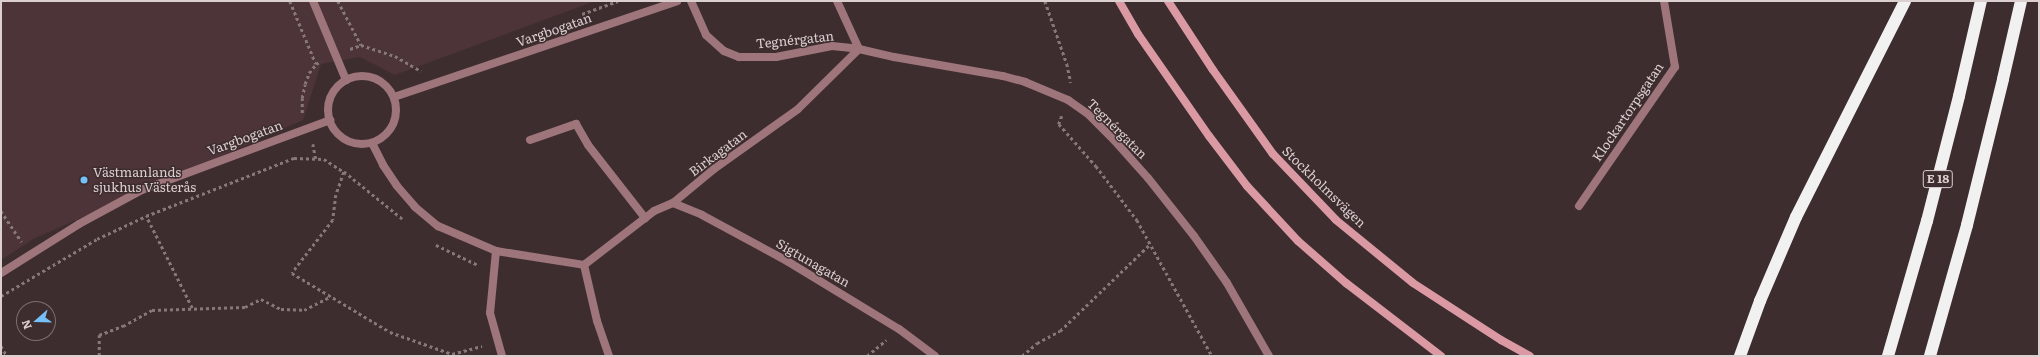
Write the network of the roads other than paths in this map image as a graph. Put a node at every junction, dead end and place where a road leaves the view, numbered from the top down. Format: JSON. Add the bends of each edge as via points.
{"nodes":[{"id":1,"x":313,"y":1,"type":"edge"},
{"id":2,"x":677,"y":1,"type":"edge"},
{"id":3,"x":690,"y":1,"type":"edge"},
{"id":4,"x":838,"y":1,"type":"edge"},
{"id":5,"x":1119,"y":1,"type":"edge"},
{"id":6,"x":1168,"y":1,"type":"edge"},
{"id":7,"x":1664,"y":1,"type":"edge"},
{"id":8,"x":1905,"y":1,"type":"edge"},
{"id":9,"x":1981,"y":1,"type":"edge"},
{"id":10,"x":2021,"y":1,"type":"edge"},
{"id":11,"x":859,"y":49,"type":"junction"},
{"id":12,"x":346,"y":80,"type":"junction"},
{"id":13,"x":394,"y":97,"type":"junction"},
{"id":14,"x":330,"y":120,"type":"junction"},
{"id":15,"x":530,"y":140,"type":"dead end"},
{"id":16,"x":372,"y":143,"type":"junction"},
{"id":17,"x":673,"y":203,"type":"junction"},
{"id":18,"x":1578,"y":206,"type":"dead end"},
{"id":19,"x":645,"y":218,"type":"junction"},
{"id":20,"x":496,"y":251,"type":"junction"},
{"id":21,"x":584,"y":265,"type":"junction"},
{"id":22,"x":1,"y":273,"type":"edge"},
{"id":23,"x":502,"y":356,"type":"edge"},
{"id":24,"x":610,"y":356,"type":"edge"},
{"id":25,"x":935,"y":356,"type":"edge"},
{"id":26,"x":1269,"y":356,"type":"edge"},
{"id":27,"x":1441,"y":356,"type":"edge"},
{"id":28,"x":1530,"y":356,"type":"edge"},
{"id":29,"x":1740,"y":356,"type":"edge"},
{"id":30,"x":1888,"y":356,"type":"edge"},
{"id":31,"x":1930,"y":356,"type":"edge"}],
"edges":[{"from":1,"to":12,"type":"street"},
{"from":2,"to":13,"type":"street","name":"Vargbogatan"},
{"from":3,"to":11,"type":"street","name":"Tegnérgatan","via":[[706,35],[724,51],[739,57],[776,57],[832,46]]},
{"from":4,"to":11,"type":"street","name":"Tegnérgatan"},
{"from":5,"to":27,"type":"main road","via":[[1138,34],[1247,186],[1304,246],[1346,283]]},
{"from":6,"to":28,"type":"main road","name":"Stockholmsvägen","via":[[1273,154],[1336,220],[1413,283]]},
{"from":7,"to":18,"type":"street","name":"Klockartorpsgatan","via":[[1675,67]]},
{"from":8,"to":29,"type":"highway","via":[[1796,217],[1760,301]]},
{"from":9,"to":30,"type":"highway","number":"E 18","via":[[1927,221]]},
{"from":10,"to":31,"type":"highway","via":[[1967,225]]},
{"from":11,"to":17,"type":"street","name":"Birkagatan","via":[[798,109],[714,169]]},
{"from":11,"to":26,"type":"street","name":"Tegnérgatan","via":[[1025,82],[1068,100],[1088,114],[1148,178],[1194,236],[1227,283]]},
{"from":12,"to":13,"type":"street","via":[[370,76],[382,82]]},
{"from":12,"to":14,"type":"street","via":[[332,94],[329,106]]},
{"from":13,"to":16,"type":"street","via":[[394,122],[385,135]]},
{"from":14,"to":16,"type":"street","via":[[334,130],[355,144]]},
{"from":14,"to":22,"type":"street","name":"Vargbogatan","via":[[142,190],[79,224]]},
{"from":15,"to":19,"type":"street","via":[[576,124],[588,145]]},
{"from":16,"to":20,"type":"street","via":[[394,181],[415,206],[438,226]]},
{"from":17,"to":19,"type":"street","name":"Birkagatan"},
{"from":17,"to":25,"type":"street","name":"Sigtunagatan","via":[[702,215],[787,261],[899,329]]},
{"from":19,"to":21,"type":"street","name":"Birkagatan"},
{"from":20,"to":21,"type":"street"},
{"from":20,"to":23,"type":"street","via":[[490,313]]},
{"from":21,"to":24,"type":"street","via":[[597,321]]}]}
